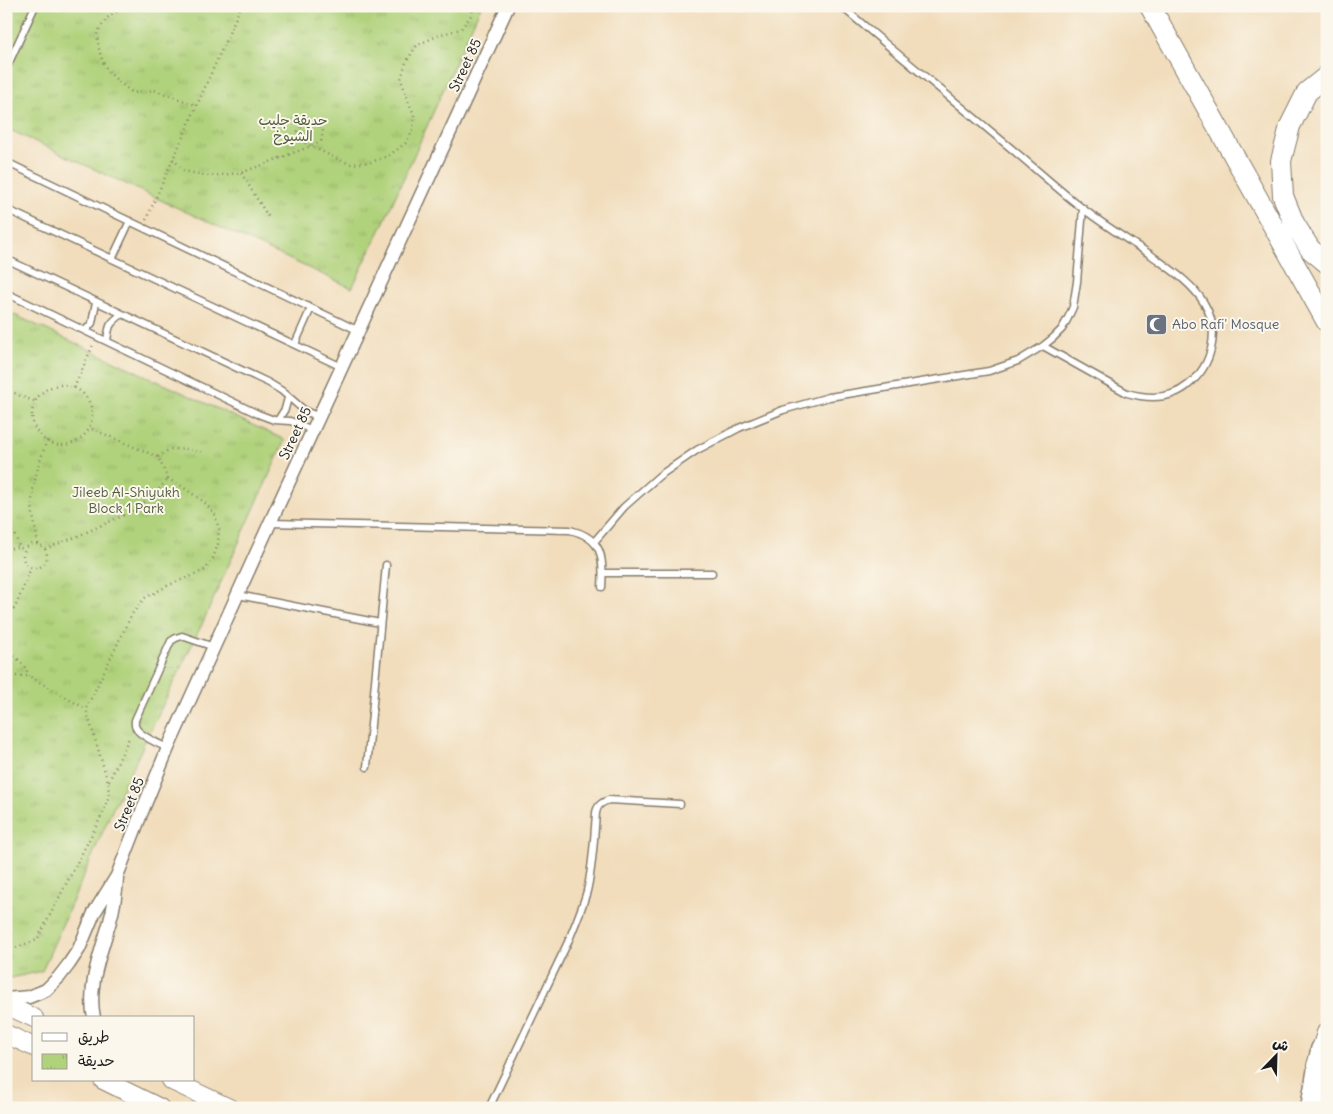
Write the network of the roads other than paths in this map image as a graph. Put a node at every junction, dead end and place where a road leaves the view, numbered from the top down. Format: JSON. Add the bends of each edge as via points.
{"nodes":[{"id":1,"x":35,"y":6,"type":"edge"},
{"id":2,"x":508,"y":6,"type":"edge"},
{"id":3,"x":841,"y":6,"type":"edge"},
{"id":4,"x":1150,"y":6,"type":"edge"},
{"id":5,"x":6,"y":69,"type":"edge"},
{"id":6,"x":1327,"y":76,"type":"edge"},
{"id":7,"x":6,"y":162,"type":"edge"},
{"id":8,"x":1083,"y":208,"type":"junction"},
{"id":9,"x":6,"y":209,"type":"edge"},
{"id":10,"x":130,"y":221,"type":"junction"},
{"id":11,"x":112,"y":259,"type":"junction"},
{"id":12,"x":6,"y":260,"type":"edge"},
{"id":13,"x":1327,"y":263,"type":"edge"},
{"id":14,"x":6,"y":293,"type":"edge"},
{"id":15,"x":96,"y":302,"type":"junction"},
{"id":16,"x":311,"y":308,"type":"junction"},
{"id":17,"x":122,"y":314,"type":"junction"},
{"id":18,"x":1327,"y":322,"type":"edge"},
{"id":19,"x":85,"y":331,"type":"junction"},
{"id":20,"x":359,"y":331,"type":"junction"},
{"id":21,"x":106,"y":341,"type":"junction"},
{"id":22,"x":295,"y":344,"type":"junction"},
{"id":23,"x":1043,"y":346,"type":"junction"},
{"id":24,"x":343,"y":367,"type":"junction"},
{"id":25,"x":288,"y":398,"type":"junction"},
{"id":26,"x":319,"y":417,"type":"junction"},
{"id":27,"x":278,"y":420,"type":"junction"},
{"id":28,"x":313,"y":431,"type":"junction"},
{"id":29,"x":270,"y":523,"type":"junction"},
{"id":30,"x":594,"y":542,"type":"junction"},
{"id":31,"x":386,"y":565,"type":"dead end"},
{"id":32,"x":603,"y":573,"type":"junction"},
{"id":33,"x":712,"y":573,"type":"dead end"},
{"id":34,"x":602,"y":587,"type":"dead end"},
{"id":35,"x":238,"y":595,"type":"junction"},
{"id":36,"x":380,"y":623,"type":"junction"},
{"id":37,"x":214,"y":647,"type":"junction"},
{"id":38,"x":168,"y":748,"type":"junction"},
{"id":39,"x":367,"y":767,"type":"dead end"},
{"id":40,"x":680,"y":804,"type":"dead end"},
{"id":41,"x":117,"y":876,"type":"junction"},
{"id":42,"x":6,"y":999,"type":"edge"},
{"id":43,"x":6,"y":1005,"type":"edge"},
{"id":44,"x":94,"y":1016,"type":"edge"},
{"id":45,"x":32,"y":1017,"type":"edge"},
{"id":46,"x":6,"y":1034,"type":"edge"},
{"id":47,"x":1324,"y":1041,"type":"edge"},
{"id":48,"x":32,"y":1046,"type":"edge"},
{"id":49,"x":106,"y":1082,"type":"edge"},
{"id":50,"x":174,"y":1082,"type":"edge"},
{"id":51,"x":160,"y":1108,"type":"edge"},
{"id":52,"x":229,"y":1108,"type":"edge"},
{"id":53,"x":489,"y":1108,"type":"edge"},
{"id":54,"x":1302,"y":1108,"type":"edge"},
{"id":55,"x":1312,"y":1108,"type":"edge"}],
"edges":[{"from":1,"to":5,"type":"lane"},
{"from":2,"to":20,"type":"street","name":"Street 85"},
{"from":3,"to":8,"type":"lane"},
{"from":4,"to":18,"type":"main road"},
{"from":6,"to":13,"type":"main road","via":[[1307,92],[1290,126],[1281,161],[1282,196],[1294,223],[1310,249]]},
{"from":7,"to":10,"type":"lane"},
{"from":8,"to":23,"type":"lane","via":[[1073,307],[1062,329]]},
{"from":8,"to":23,"type":"lane","via":[[1164,264],[1192,288],[1204,303],[1210,318],[1212,348],[1207,363],[1187,386],[1173,394],[1142,397],[1127,393]]},
{"from":9,"to":11,"type":"lane"},
{"from":10,"to":11,"type":"lane"},
{"from":10,"to":16,"type":"lane"},
{"from":11,"to":22,"type":"lane"},
{"from":12,"to":15,"type":"lane"},
{"from":14,"to":19,"type":"lane"},
{"from":15,"to":17,"type":"lane"},
{"from":15,"to":19,"type":"lane","via":[[92,323]]},
{"from":16,"to":20,"type":"lane"},
{"from":16,"to":22,"type":"lane"},
{"from":17,"to":21,"type":"lane","via":[[109,327]]},
{"from":17,"to":25,"type":"lane","via":[[268,383]]},
{"from":19,"to":21,"type":"lane"},
{"from":20,"to":24,"type":"street","name":"Street 85"},
{"from":21,"to":27,"type":"lane","via":[[258,414]]},
{"from":22,"to":24,"type":"lane"},
{"from":23,"to":30,"type":"lane","via":[[1018,361],[990,371],[828,397],[783,410],[739,428],[697,450],[659,476],[624,507]]},
{"from":24,"to":26,"type":"street","name":"Street 85"},
{"from":25,"to":26,"type":"lane"},
{"from":25,"to":27,"type":"lane"},
{"from":26,"to":28,"type":"street","name":"Street 85"},
{"from":27,"to":28,"type":"lane","via":[[300,424]]},
{"from":28,"to":29,"type":"street","name":"Street 85"},
{"from":29,"to":30,"type":"lane","via":[[570,530]]},
{"from":29,"to":35,"type":"street","name":"Street 85"},
{"from":30,"to":32,"type":"lane","via":[[603,560]]},
{"from":31,"to":36,"type":"lane"},
{"from":32,"to":33,"type":"lane"},
{"from":32,"to":34,"type":"lane"},
{"from":35,"to":36,"type":"lane"},
{"from":35,"to":37,"type":"street","name":"Street 85"},
{"from":36,"to":39,"type":"lane"},
{"from":37,"to":38,"type":"street","name":"Street 85"},
{"from":37,"to":38,"type":"lane","via":[[182,636],[171,641],[135,720],[138,731]]},
{"from":38,"to":41,"type":"street","name":"Street 85"},
{"from":40,"to":53,"type":"lane","via":[[609,800],[598,806],[587,890],[579,916]]},
{"from":41,"to":42,"type":"street","name":"Street 85","via":[[94,913],[79,948],[58,977],[46,990]]},
{"from":41,"to":44,"type":"street","name":"Street 85","via":[[111,919],[92,991]]},
{"from":43,"to":45,"type":"main road"},
{"from":46,"to":48,"type":"main road"},
{"from":47,"to":54,"type":"main road"},
{"from":47,"to":55,"type":"highway"},
{"from":49,"to":51,"type":"main road"},
{"from":50,"to":52,"type":"main road"}]}
